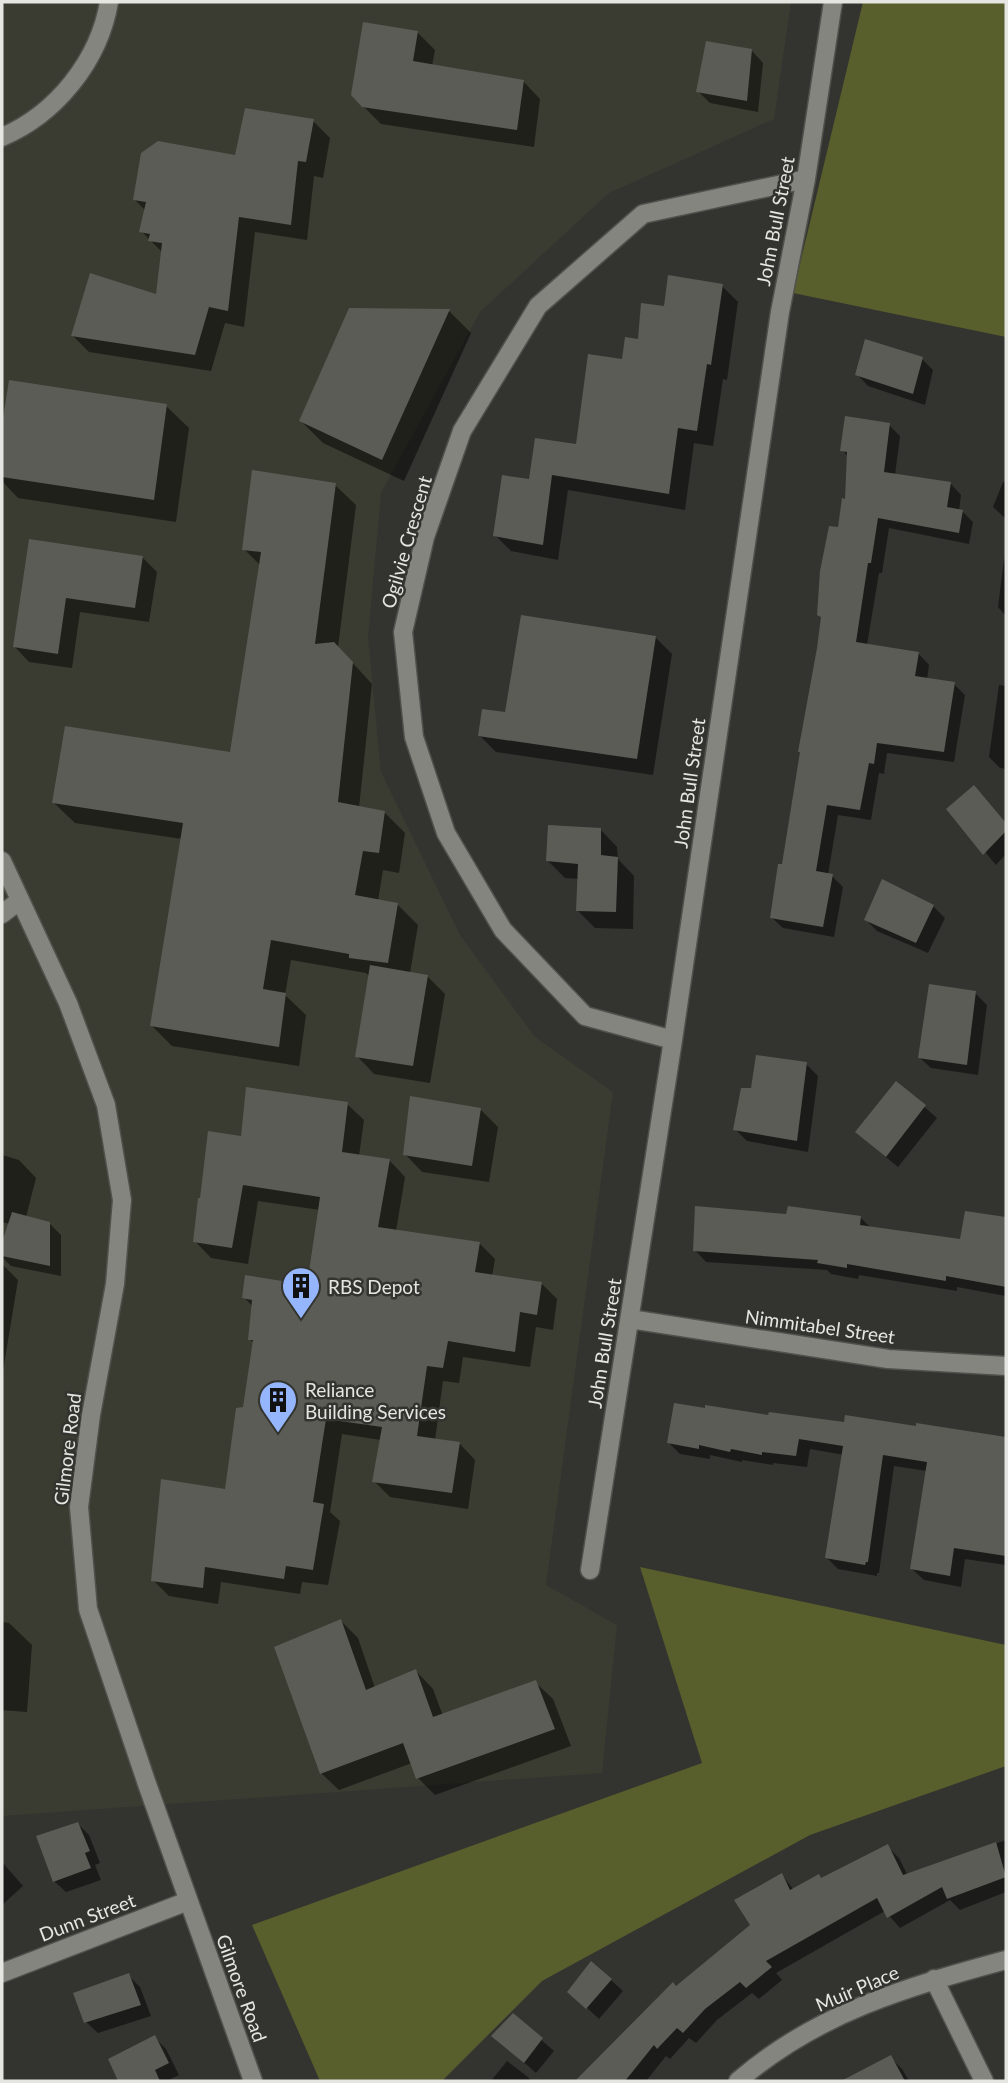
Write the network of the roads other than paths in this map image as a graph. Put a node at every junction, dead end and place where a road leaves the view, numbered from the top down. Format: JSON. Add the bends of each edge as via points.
{"nodes":[{"id":1,"x":109,"y":2,"type":"edge"},
{"id":2,"x":833,"y":2,"type":"edge"},
{"id":3,"x":2,"y":137,"type":"edge"},
{"id":4,"x":806,"y":179,"type":"junction"},
{"id":5,"x":2,"y":861,"type":"edge"},
{"id":6,"x":19,"y":901,"type":"junction"},
{"id":7,"x":2,"y":915,"type":"edge"},
{"id":8,"x":673,"y":1040,"type":"junction"},
{"id":9,"x":629,"y":1319,"type":"junction"},
{"id":10,"x":1006,"y":1366,"type":"edge"},
{"id":11,"x":590,"y":1570,"type":"dead end"},
{"id":12,"x":188,"y":1901,"type":"junction"},
{"id":13,"x":1006,"y":1960,"type":"edge"},
{"id":14,"x":2,"y":1973,"type":"edge"},
{"id":15,"x":934,"y":1979,"type":"junction"},
{"id":16,"x":253,"y":2081,"type":"edge"},
{"id":17,"x":738,"y":2081,"type":"edge"},
{"id":18,"x":984,"y":2081,"type":"edge"}],
"edges":[{"from":1,"to":3,"type":"street","via":[[92,51],[69,87],[37,117]]},
{"from":2,"to":4,"type":"street","name":"John Bull Street"},
{"from":4,"to":8,"type":"street","name":"John Bull Street","via":[[780,312]]},
{"from":4,"to":8,"type":"street","name":"Ogilvie Crescent","via":[[643,214],[538,306],[462,431],[425,537],[403,632],[414,737],[446,834],[503,930],[585,1016]]},
{"from":5,"to":6,"type":"street","name":"Gilmore Road"},
{"from":6,"to":7,"type":"street"},
{"from":6,"to":12,"type":"street","name":"Gilmore Road","via":[[68,1003],[106,1105],[118,1173],[122,1200],[115,1284],[79,1507],[88,1609]]},
{"from":8,"to":9,"type":"street","name":"John Bull Street"},
{"from":9,"to":10,"type":"street","name":"Nimmitabel Street","via":[[888,1359]]},
{"from":9,"to":11,"type":"street","name":"John Bull Street"},
{"from":12,"to":14,"type":"street","name":"Dunn Street"},
{"from":12,"to":16,"type":"street","name":"Gilmore Road"},
{"from":13,"to":15,"type":"street","name":"Muir Place"},
{"from":15,"to":17,"type":"street","name":"Muir Place","via":[[839,2015],[762,2061]]},
{"from":15,"to":18,"type":"street"}]}
